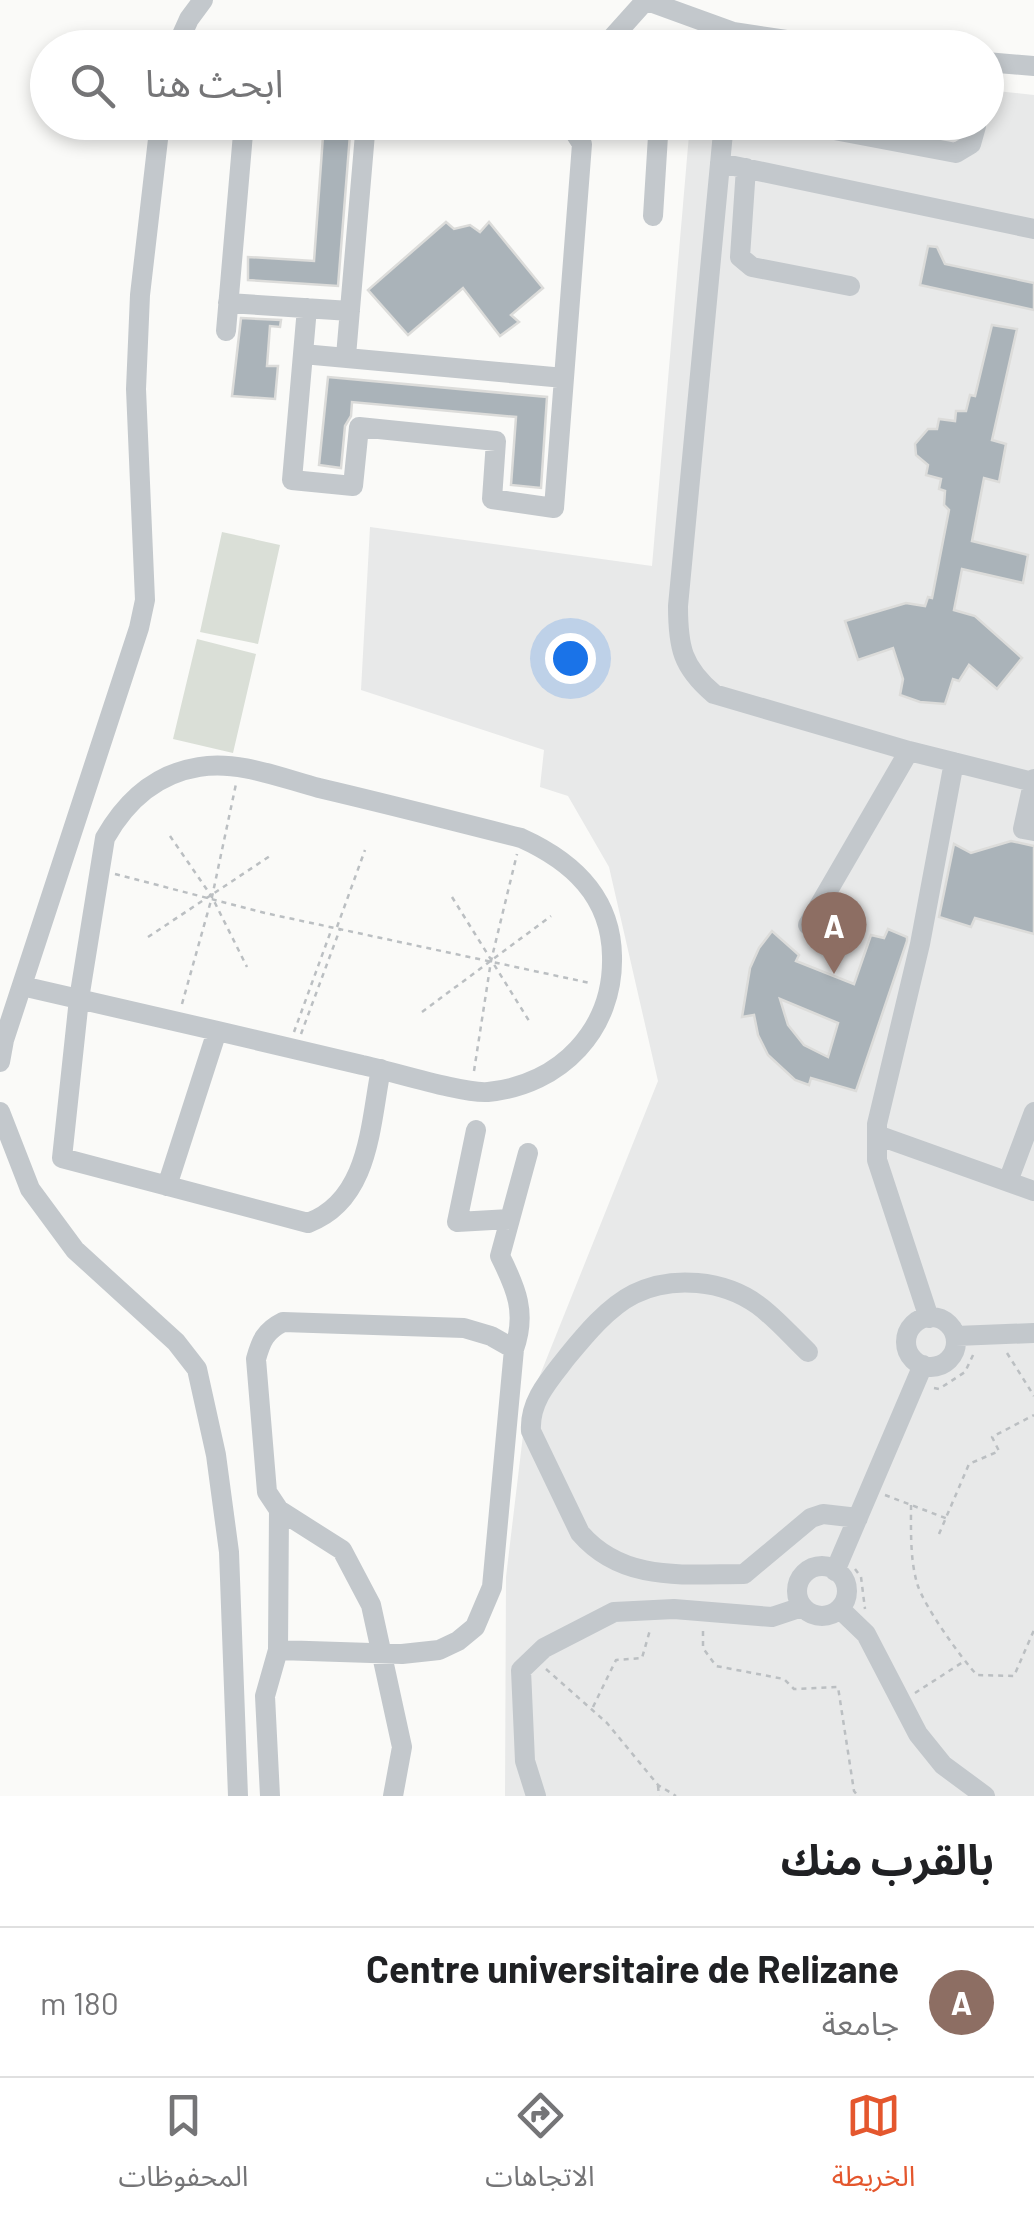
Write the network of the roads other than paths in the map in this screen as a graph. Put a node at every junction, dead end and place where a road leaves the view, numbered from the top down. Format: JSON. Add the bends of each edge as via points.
{"nodes":[{"id":1,"x":203,"y":0,"type":"edge"},
{"id":2,"x":650,"y":1,"type":"edge"},
{"id":3,"x":184,"y":30,"type":"edge"},
{"id":4,"x":621,"y":30,"type":"edge"},
{"id":5,"x":711,"y":30,"type":"edge"},
{"id":6,"x":1004,"y":64,"type":"edge"},
{"id":7,"x":1034,"y":66,"type":"edge"},
{"id":8,"x":158,"y":140,"type":"edge"},
{"id":9,"x":242,"y":140,"type":"edge"},
{"id":10,"x":364,"y":140,"type":"edge"},
{"id":11,"x":579,"y":140,"type":"edge"},
{"id":12,"x":658,"y":140,"type":"edge"},
{"id":13,"x":722,"y":140,"type":"edge"},
{"id":14,"x":887,"y":140,"type":"edge"},
{"id":15,"x":972,"y":140,"type":"edge"},
{"id":16,"x":720,"y":163,"type":"junction"},
{"id":17,"x":746,"y":168,"type":"junction"},
{"id":18,"x":653,"y":216,"type":"dead end"},
{"id":19,"x":1034,"y":230,"type":"edge"},
{"id":20,"x":850,"y":286,"type":"dead end"},
{"id":21,"x":228,"y":303,"type":"junction"},
{"id":22,"x":306,"y":308,"type":"junction"},
{"id":23,"x":350,"y":311,"type":"junction"},
{"id":24,"x":226,"y":331,"type":"dead end"},
{"id":25,"x":303,"y":354,"type":"junction"},
{"id":26,"x":346,"y":356,"type":"junction"},
{"id":27,"x":564,"y":378,"type":"junction"},
{"id":28,"x":909,"y":751,"type":"junction"},
{"id":29,"x":954,"y":762,"type":"junction"},
{"id":30,"x":1034,"y":780,"type":"edge"},
{"id":31,"x":1034,"y":831,"type":"edge"},
{"id":32,"x":808,"y":925,"type":"dead end"},
{"id":33,"x":22,"y":986,"type":"junction"},
{"id":34,"x":79,"y":999,"type":"junction"},
{"id":35,"x":217,"y":1031,"type":"junction"},
{"id":36,"x":0,"y":1062,"type":"edge"},
{"id":37,"x":380,"y":1069,"type":"junction"},
{"id":38,"x":0,"y":1112,"type":"edge"},
{"id":39,"x":1034,"y":1112,"type":"edge"},
{"id":40,"x":476,"y":1130,"type":"dead end"},
{"id":41,"x":877,"y":1135,"type":"junction"},
{"id":42,"x":528,"y":1153,"type":"dead end"},
{"id":43,"x":1010,"y":1176,"type":"dead end"},
{"id":44,"x":167,"y":1186,"type":"junction"},
{"id":45,"x":1034,"y":1191,"type":"edge"},
{"id":46,"x":510,"y":1219,"type":"junction"},
{"id":47,"x":929,"y":1318,"type":"junction"},
{"id":48,"x":1034,"y":1334,"type":"edge"},
{"id":49,"x":956,"y":1336,"type":"junction"},
{"id":50,"x":514,"y":1349,"type":"junction"},
{"id":51,"x":808,"y":1352,"type":"dead end"},
{"id":52,"x":923,"y":1365,"type":"junction"},
{"id":53,"x":280,"y":1510,"type":"junction"},
{"id":54,"x":858,"y":1518,"type":"junction"},
{"id":55,"x":842,"y":1567,"type":"junction"},
{"id":56,"x":802,"y":1607,"type":"junction"},
{"id":57,"x":840,"y":1609,"type":"junction"},
{"id":58,"x":278,"y":1650,"type":"junction"},
{"id":59,"x":382,"y":1654,"type":"junction"},
{"id":60,"x":238,"y":1796,"type":"edge"},
{"id":61,"x":270,"y":1796,"type":"edge"},
{"id":62,"x":393,"y":1796,"type":"edge"},
{"id":63,"x":536,"y":1796,"type":"edge"},
{"id":64,"x":985,"y":1796,"type":"edge"}],
"edges":[{"from":1,"to":3,"type":"street"},
{"from":2,"to":4,"type":"street"},
{"from":2,"to":5,"type":"street"},
{"from":6,"to":7,"type":"street"},
{"from":8,"to":33,"type":"street","via":[[136,390],[146,600]]},
{"from":9,"to":21,"type":"street"},
{"from":10,"to":23,"type":"street"},
{"from":11,"to":27,"type":"street"},
{"from":12,"to":18,"type":"street"},
{"from":13,"to":16,"type":"street"},
{"from":14,"to":15,"type":"street","via":[[956,153]]},
{"from":16,"to":17,"type":"street"},
{"from":16,"to":28,"type":"street","via":[[678,606],[683,656],[714,694]]},
{"from":17,"to":19,"type":"street"},
{"from":17,"to":20,"type":"street","via":[[740,257],[752,267]]},
{"from":21,"to":22,"type":"street"},
{"from":21,"to":24,"type":"street"},
{"from":22,"to":23,"type":"street"},
{"from":22,"to":25,"type":"street"},
{"from":23,"to":26,"type":"street"},
{"from":25,"to":26,"type":"street"},
{"from":25,"to":27,"type":"street","via":[[292,480],[352,486],[359,427],[496,441],[492,499],[554,508]]},
{"from":26,"to":27,"type":"street"},
{"from":28,"to":29,"type":"street"},
{"from":28,"to":32,"type":"street"},
{"from":29,"to":30,"type":"street"},
{"from":29,"to":41,"type":"street"},
{"from":30,"to":31,"type":"street","via":[[1024,828]]},
{"from":33,"to":34,"type":"street"},
{"from":33,"to":36,"type":"street"},
{"from":34,"to":35,"type":"street"},
{"from":34,"to":37,"type":"street","via":[[104,838],[145,789],[178,771],[240,768],[521,838],[582,876],[602,907],[612,942],[604,1012],[585,1044],[526,1085],[490,1092]]},
{"from":34,"to":44,"type":"street","via":[[62,1158]]},
{"from":35,"to":37,"type":"street"},
{"from":35,"to":44,"type":"street"},
{"from":37,"to":44,"type":"street","via":[[357,1179],[347,1196],[315,1220]]},
{"from":38,"to":60,"type":"street","via":[[30,1189],[76,1250],[176,1342],[197,1370],[229,1552]]},
{"from":39,"to":43,"type":"street"},
{"from":40,"to":46,"type":"street","via":[[456,1222]]},
{"from":41,"to":45,"type":"street"},
{"from":41,"to":47,"type":"street","via":[[877,1160]]},
{"from":42,"to":46,"type":"street"},
{"from":46,"to":50,"type":"street","via":[[500,1256],[519,1296]]},
{"from":47,"to":49,"type":"street","via":[[945,1322]]},
{"from":47,"to":52,"type":"street","via":[[912,1327],[906,1342]]},
{"from":48,"to":49,"type":"street","via":[[991,1341]]},
{"from":49,"to":52,"type":"street","via":[[949,1359]]},
{"from":50,"to":53,"type":"street","via":[[464,1328],[283,1322],[269,1329],[256,1360],[267,1492]]},
{"from":50,"to":59,"type":"street","via":[[492,1587],[484,1612],[474,1628],[439,1650]]},
{"from":51,"to":54,"type":"street","via":[[757,1304],[716,1284],[676,1282],[634,1294],[599,1321],[546,1384],[531,1431],[580,1533],[632,1569],[744,1574],[811,1518]]},
{"from":52,"to":54,"type":"street"},
{"from":53,"to":58,"type":"street"},
{"from":53,"to":59,"type":"street","via":[[342,1550],[355,1568],[372,1605]]},
{"from":54,"to":55,"type":"street"},
{"from":55,"to":56,"type":"street","via":[[815,1567],[802,1576]]},
{"from":55,"to":57,"type":"street"},
{"from":56,"to":57,"type":"street","via":[[825,1616]]},
{"from":56,"to":63,"type":"street","via":[[772,1618],[614,1612],[532,1657],[521,1670],[526,1760]]},
{"from":57,"to":64,"type":"street","via":[[866,1634],[918,1734],[943,1765]]},
{"from":58,"to":59,"type":"street"},
{"from":58,"to":61,"type":"street","via":[[264,1696]]},
{"from":59,"to":62,"type":"street","via":[[402,1747]]}]}
